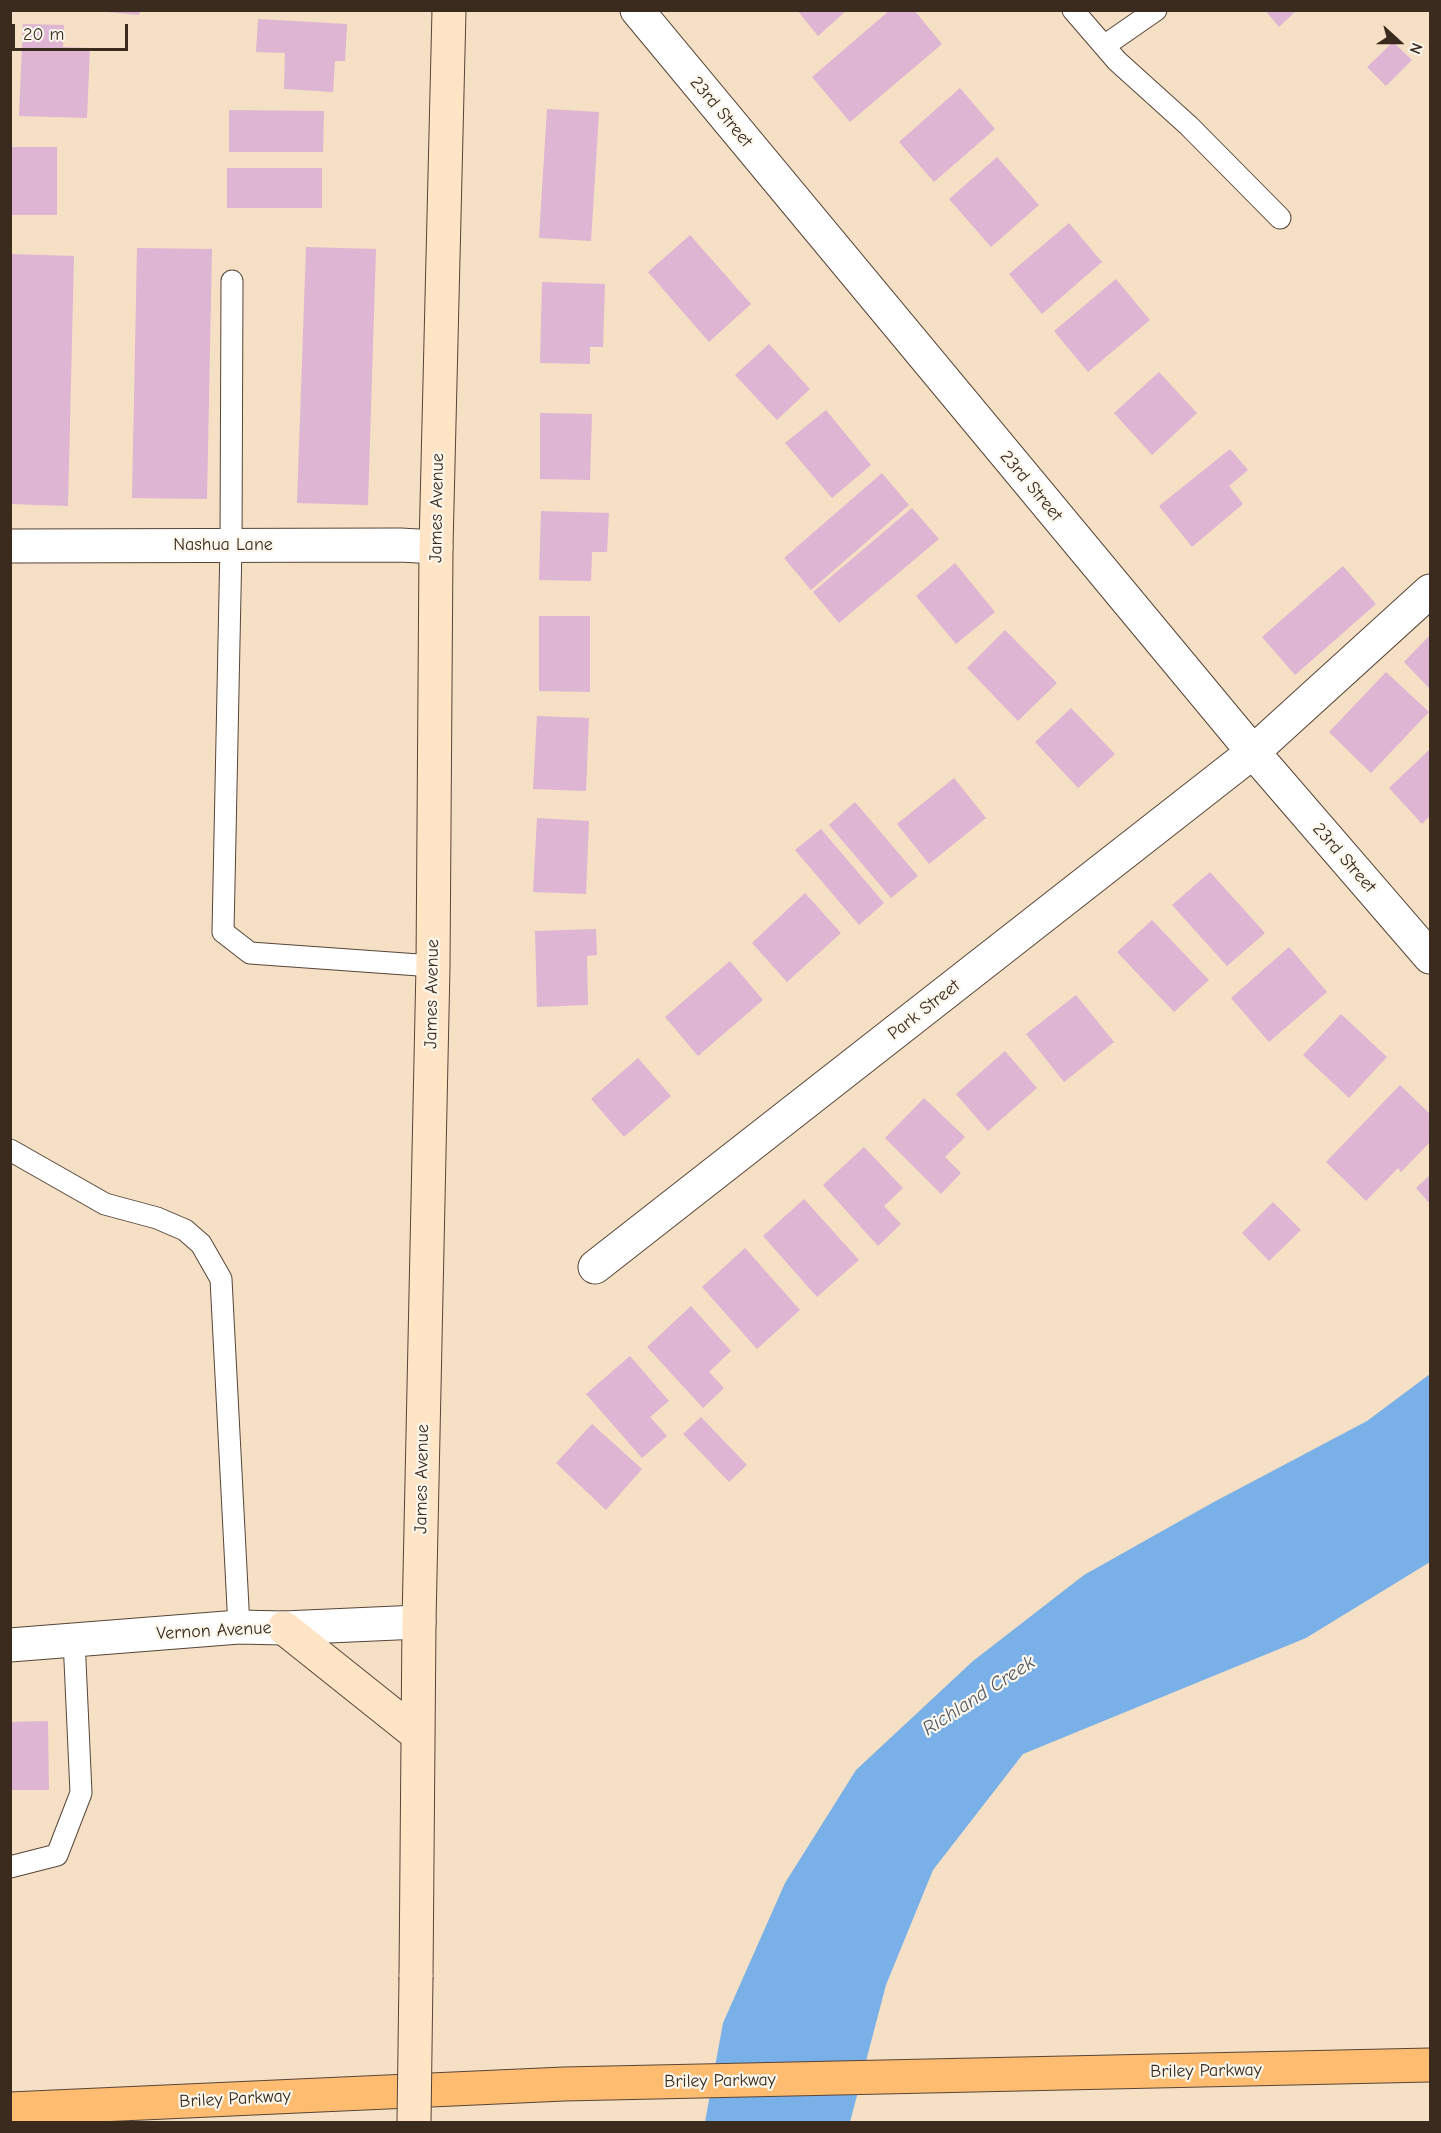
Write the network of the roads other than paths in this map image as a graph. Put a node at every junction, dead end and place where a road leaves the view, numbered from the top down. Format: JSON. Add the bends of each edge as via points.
{"nodes":[{"id":1,"x":449,"y":10,"type":"edge"},
{"id":2,"x":637,"y":10,"type":"edge"},
{"id":3,"x":1073,"y":10,"type":"edge"},
{"id":4,"x":1156,"y":10,"type":"edge"},
{"id":5,"x":1104,"y":46,"type":"junction"},
{"id":6,"x":1280,"y":218,"type":"dead end"},
{"id":7,"x":232,"y":281,"type":"dead end"},
{"id":8,"x":231,"y":545,"type":"junction"},
{"id":9,"x":10,"y":546,"type":"edge"},
{"id":10,"x":436,"y":548,"type":"junction"},
{"id":11,"x":1431,"y":591,"type":"edge"},
{"id":12,"x":1253,"y":752,"type":"junction"},
{"id":13,"x":1431,"y":957,"type":"edge"},
{"id":14,"x":433,"y":966,"type":"junction"},
{"id":15,"x":10,"y":1150,"type":"edge"},
{"id":16,"x":595,"y":1267,"type":"dead end"},
{"id":17,"x":418,"y":1622,"type":"junction"},
{"id":18,"x":239,"y":1627,"type":"junction"},
{"id":19,"x":284,"y":1628,"type":"junction"},
{"id":20,"x":74,"y":1639,"type":"junction"},
{"id":21,"x":10,"y":1645,"type":"edge"},
{"id":22,"x":418,"y":1735,"type":"junction"},
{"id":23,"x":10,"y":1867,"type":"edge"},
{"id":24,"x":1431,"y":2065,"type":"edge"},
{"id":25,"x":10,"y":2109,"type":"edge"},
{"id":26,"x":414,"y":2122,"type":"edge"}],
"edges":[{"from":1,"to":10,"type":"street","name":"James Avenue"},
{"from":2,"to":12,"type":"street","name":"23rd Street"},
{"from":3,"to":5,"type":"lane"},
{"from":4,"to":5,"type":"lane"},
{"from":5,"to":6,"type":"lane"},
{"from":7,"to":8,"type":"lane"},
{"from":8,"to":9,"type":"street","name":"Nashua Lane"},
{"from":8,"to":10,"type":"street","name":"Nashua Lane"},
{"from":8,"to":14,"type":"lane","via":[[223,932],[250,953]]},
{"from":10,"to":14,"type":"street","name":"James Avenue"},
{"from":11,"to":12,"type":"street","name":"Park Street"},
{"from":12,"to":13,"type":"street","name":"23rd Street"},
{"from":12,"to":16,"type":"street","name":"Park Street"},
{"from":14,"to":17,"type":"street","name":"James Avenue"},
{"from":15,"to":18,"type":"lane","via":[[105,1204],[185,1230],[201,1244],[221,1279]]},
{"from":17,"to":19,"type":"street","name":"Vernon Avenue"},
{"from":17,"to":22,"type":"street","name":"James Avenue"},
{"from":18,"to":19,"type":"street","name":"Vernon Avenue"},
{"from":18,"to":20,"type":"street","name":"Vernon Avenue"},
{"from":19,"to":22,"type":"street"},
{"from":20,"to":21,"type":"street","name":"Vernon Avenue"},
{"from":20,"to":23,"type":"lane","via":[[81,1793],[57,1855]]},
{"from":22,"to":26,"type":"street","name":"James Avenue","bridge":true},
{"from":24,"to":25,"type":"highway","name":"Briley Parkway","via":[[564,2084]]}]}
